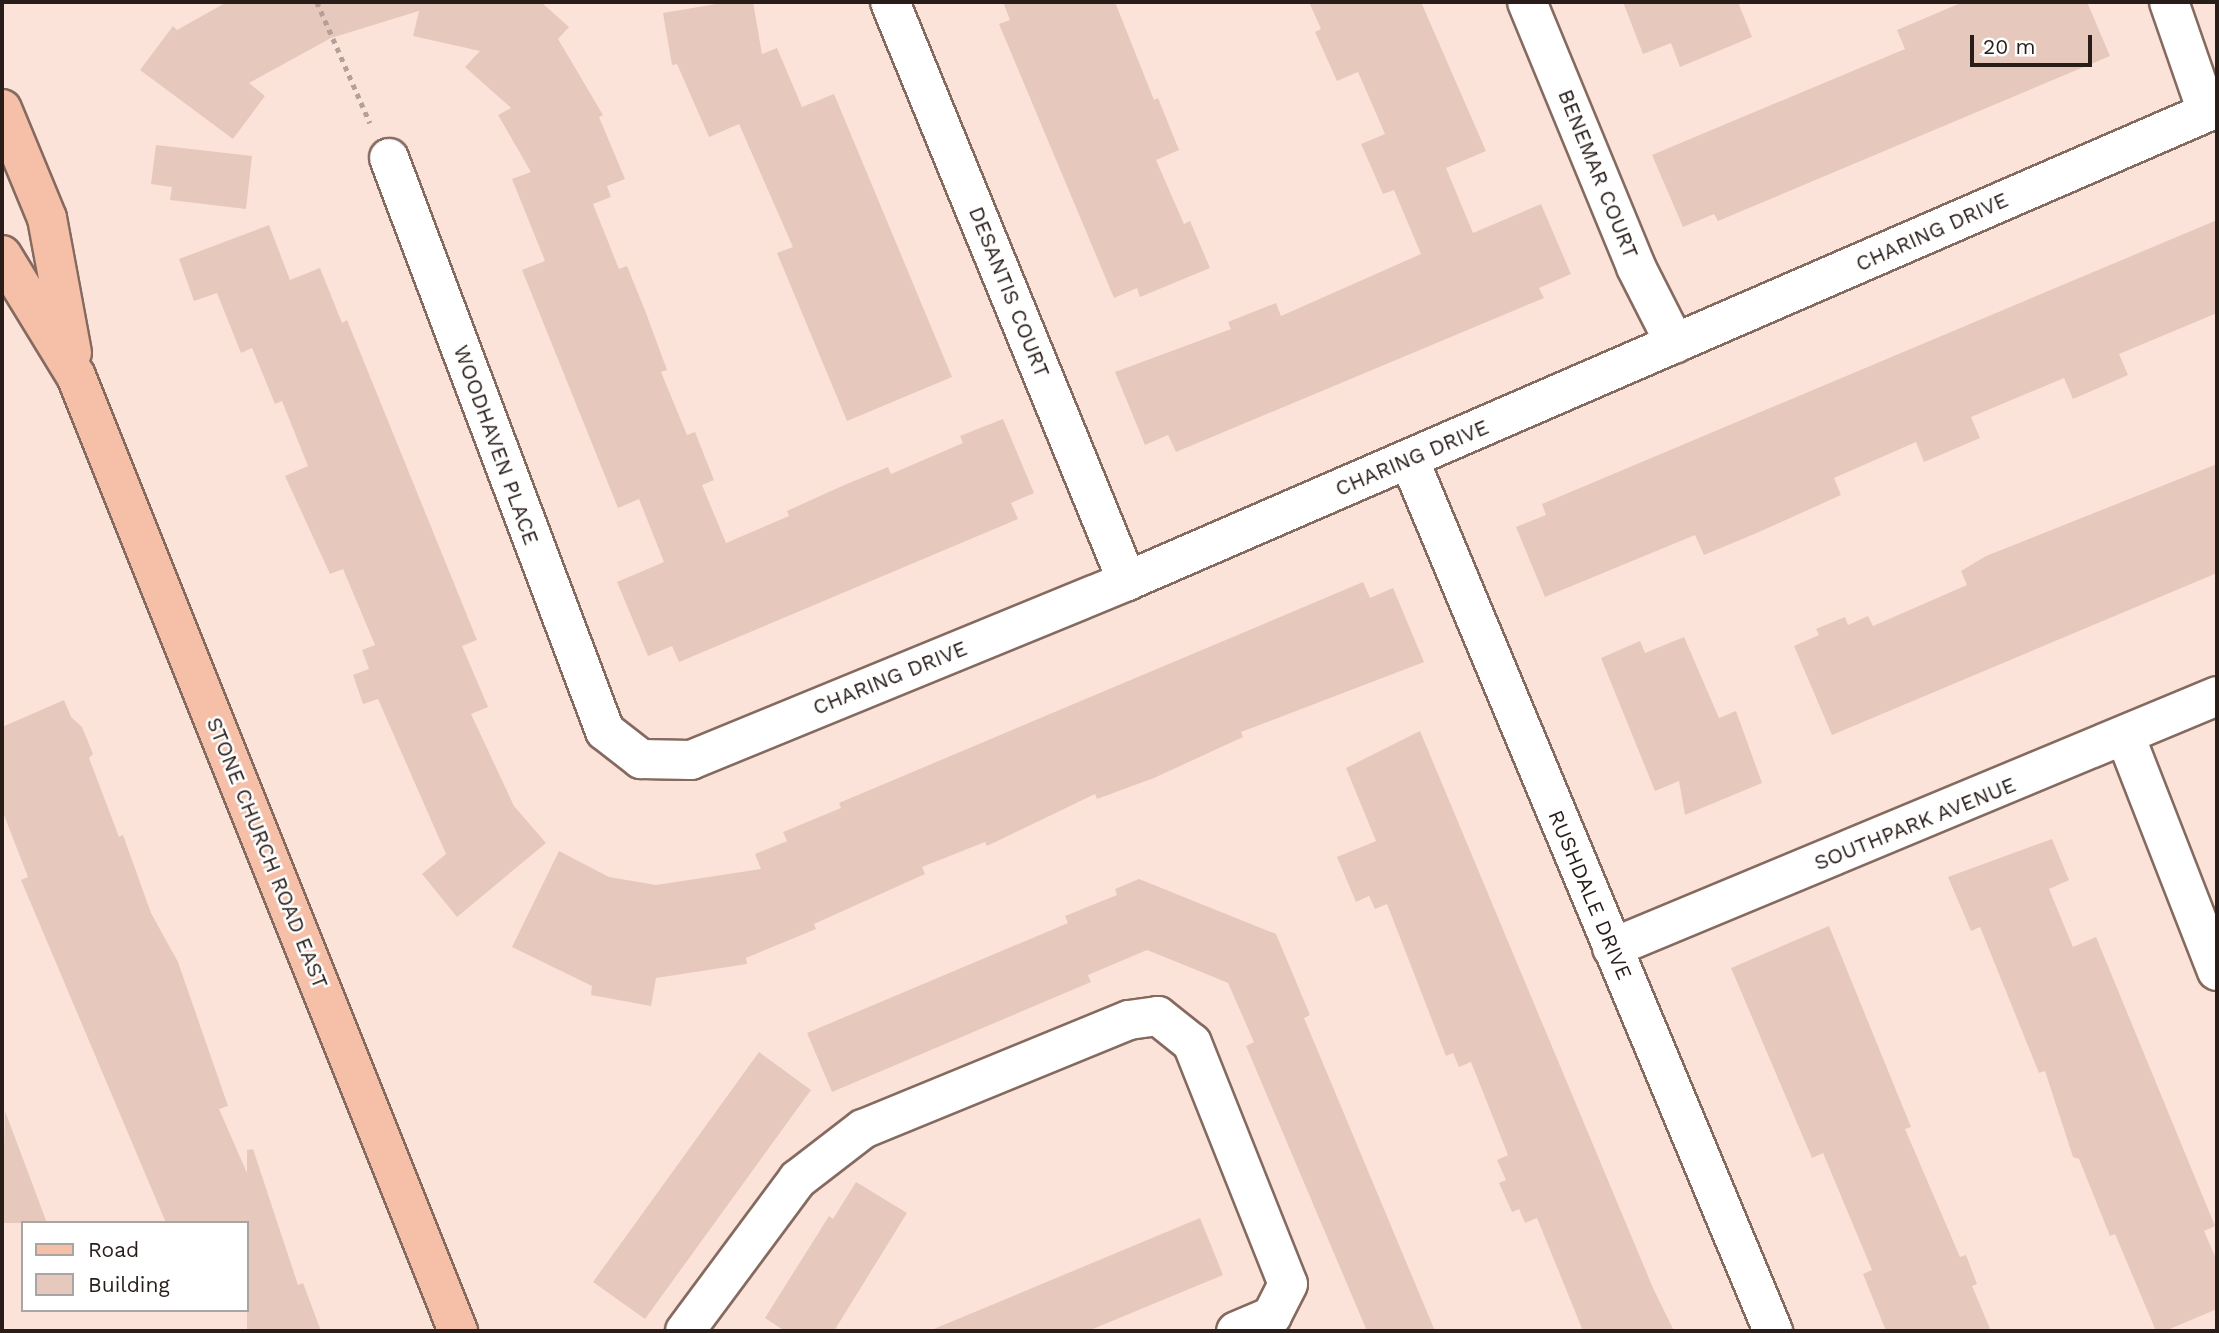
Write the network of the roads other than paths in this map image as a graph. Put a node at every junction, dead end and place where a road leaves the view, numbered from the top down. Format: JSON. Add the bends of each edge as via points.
{"nodes":[{"id":1,"x":890,"y":2,"type":"edge"},
{"id":2,"x":1527,"y":2,"type":"edge"},
{"id":3,"x":2169,"y":2,"type":"edge"},
{"id":4,"x":2,"y":109,"type":"edge"},
{"id":5,"x":2212,"y":110,"type":"edge"},
{"id":6,"x":388,"y":158,"type":"road end"},
{"id":7,"x":2,"y":255,"type":"edge"},
{"id":8,"x":1675,"y":344,"type":"junction"},
{"id":9,"x":76,"y":376,"type":"junction"},
{"id":10,"x":1409,"y":459,"type":"junction"},
{"id":11,"x":1128,"y":581,"type":"junction"},
{"id":12,"x":2217,"y":696,"type":"edge"},
{"id":13,"x":605,"y":731,"type":"joint"},
{"id":14,"x":2126,"y":738,"type":"junction"},
{"id":15,"x":1612,"y":948,"type":"junction"},
{"id":16,"x":2217,"y":971,"type":"edge"},
{"id":17,"x":458,"y":1331,"type":"edge"},
{"id":18,"x":685,"y":1331,"type":"edge"},
{"id":19,"x":1236,"y":1331,"type":"edge"},
{"id":20,"x":1773,"y":1331,"type":"edge"}],
"edges":[{"from":1,"to":11,"type":"street","name":"DESANTIS COURT"},
{"from":2,"to":8,"type":"street","name":"BENEMAR COURT","via":[[1636,267]]},
{"from":3,"to":5,"type":"street"},
{"from":4,"to":9,"type":"main road","name":"STONE CHURCH ROAD EAST","via":[[47,219]]},
{"from":5,"to":8,"type":"street","name":"CHARING DRIVE"},
{"from":6,"to":13,"type":"street","name":"WOODHAVEN PLACE"},
{"from":7,"to":9,"type":"main road","name":"STONE CHURCH ROAD EAST"},
{"from":8,"to":10,"type":"street","name":"CHARING DRIVE"},
{"from":9,"to":17,"type":"main road","name":"STONE CHURCH ROAD EAST"},
{"from":10,"to":11,"type":"street","name":"CHARING DRIVE"},
{"from":10,"to":15,"type":"street","name":"RUSHDALE DRIVE"},
{"from":11,"to":13,"type":"street","name":"CHARING DRIVE","via":[[691,760],[641,759]]},
{"from":12,"to":14,"type":"street","name":"SOUTHPARK AVENUE"},
{"from":14,"to":15,"type":"street","name":"SOUTHPARK AVENUE"},
{"from":14,"to":16,"type":"street"},
{"from":15,"to":20,"type":"street","name":"RUSHDALE DRIVE"},
{"from":18,"to":19,"type":"street","via":[[798,1179],[863,1129],[1129,1020],[1158,1016],[1192,1043],[1288,1284],[1272,1316]]}]}
